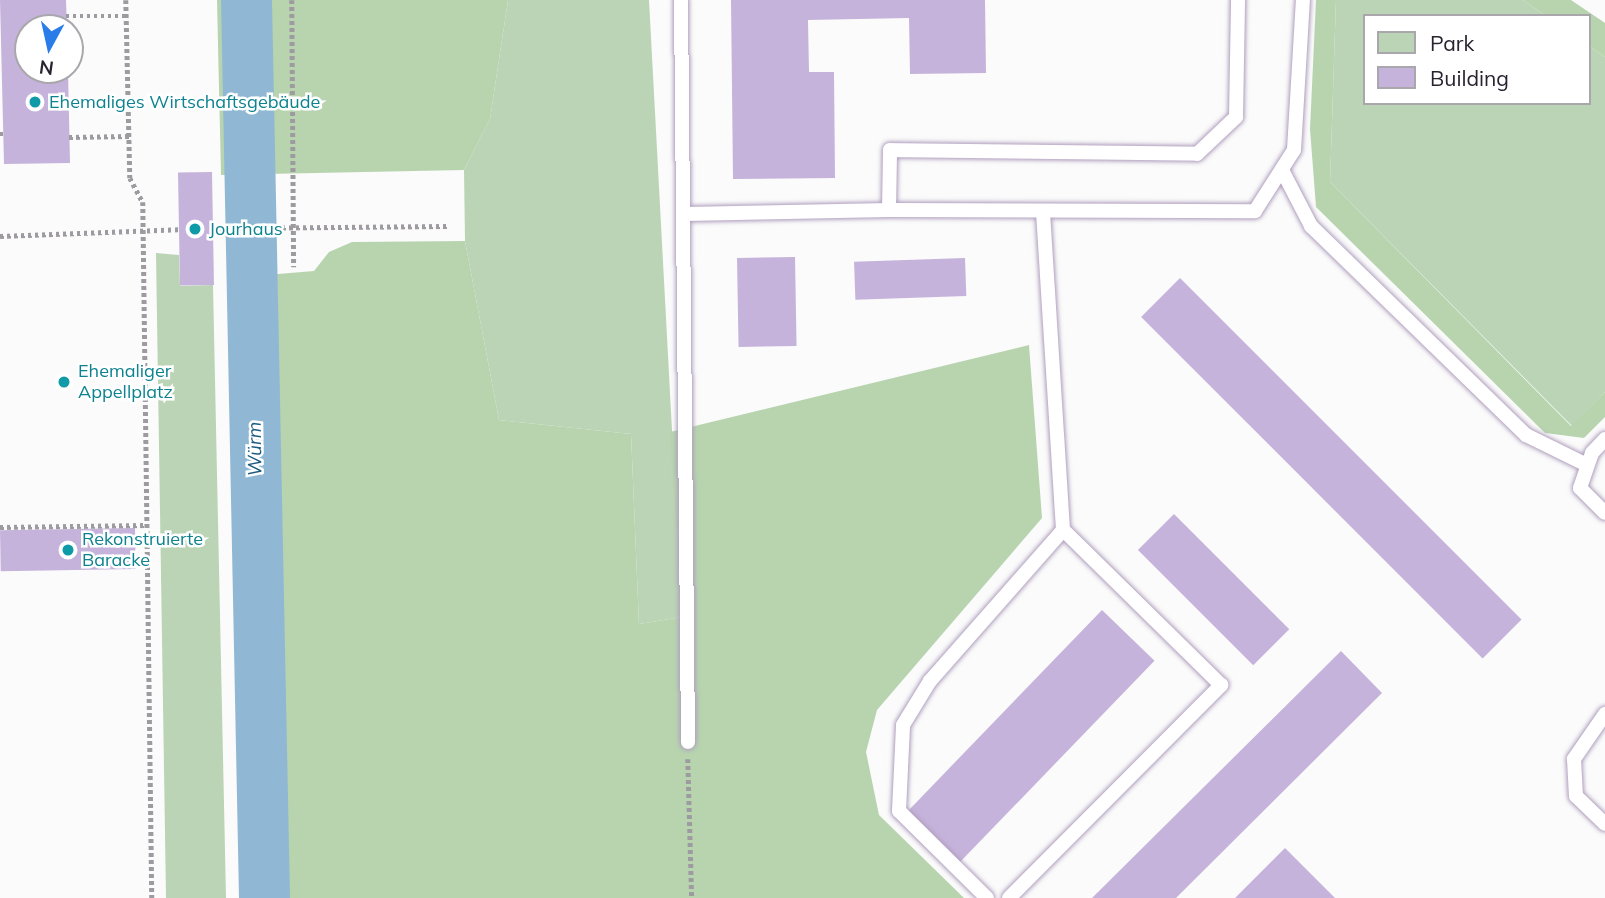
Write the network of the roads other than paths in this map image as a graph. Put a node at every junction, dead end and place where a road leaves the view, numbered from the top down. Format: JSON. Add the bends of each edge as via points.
{"nodes":[{"id":1,"x":681,"y":0,"type":"edge"},
{"id":2,"x":1238,"y":0,"type":"edge"},
{"id":3,"x":1303,"y":0,"type":"edge"},
{"id":4,"x":1282,"y":170,"type":"junction"},
{"id":5,"x":889,"y":210,"type":"junction"},
{"id":6,"x":1043,"y":213,"type":"junction"},
{"id":7,"x":685,"y":214,"type":"junction"},
{"id":8,"x":1605,"y":439,"type":"edge"},
{"id":9,"x":1587,"y":465,"type":"junction"},
{"id":10,"x":1605,"y":513,"type":"edge"},
{"id":11,"x":1063,"y":530,"type":"junction"},
{"id":12,"x":1605,"y":714,"type":"edge"},
{"id":13,"x":688,"y":742,"type":"road end"},
{"id":14,"x":1605,"y":824,"type":"edge"},
{"id":15,"x":988,"y":898,"type":"edge"},
{"id":16,"x":1009,"y":898,"type":"edge"}],
"edges":[{"from":1,"to":7,"type":"lane"},
{"from":2,"to":5,"type":"lane","via":[[1236,117],[1197,154],[890,150]]},
{"from":3,"to":4,"type":"lane","via":[[1294,150]]},
{"from":4,"to":6,"type":"lane","via":[[1255,211]]},
{"from":4,"to":9,"type":"lane","via":[[1311,226],[1496,406],[1526,435]]},
{"from":5,"to":6,"type":"lane"},
{"from":5,"to":7,"type":"lane"},
{"from":6,"to":11,"type":"lane"},
{"from":7,"to":13,"type":"lane"},
{"from":8,"to":9,"type":"lane"},
{"from":9,"to":10,"type":"lane","via":[[1580,488]]},
{"from":11,"to":15,"type":"lane","via":[[930,681],[903,724],[899,811]]},
{"from":11,"to":16,"type":"lane","via":[[1221,685]]},
{"from":12,"to":14,"type":"lane","via":[[1574,759],[1576,796]]}]}
